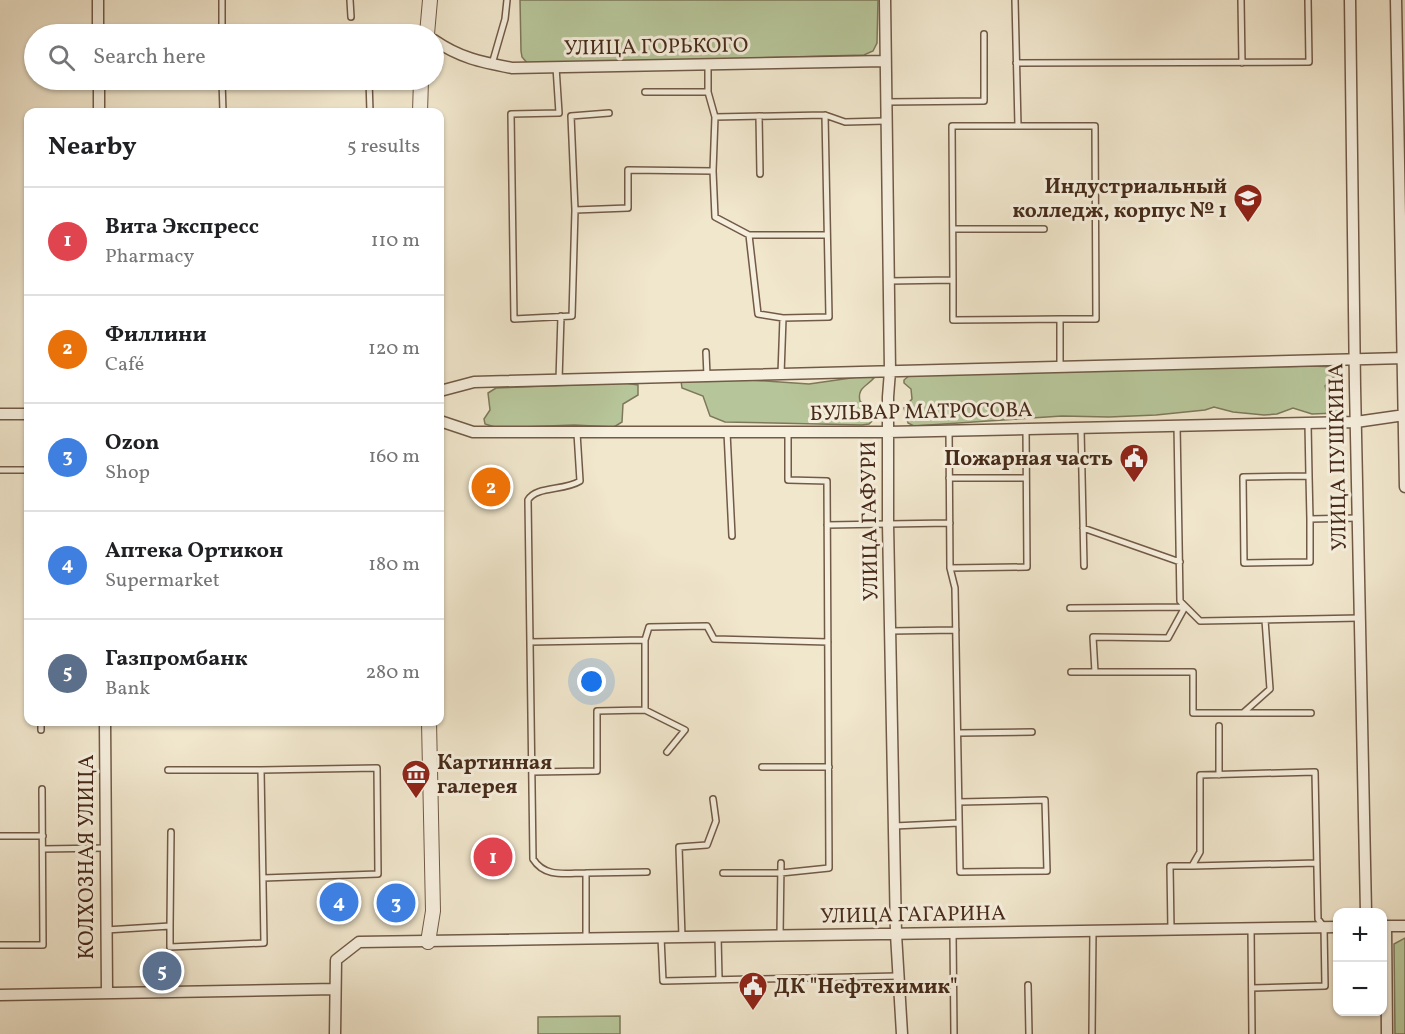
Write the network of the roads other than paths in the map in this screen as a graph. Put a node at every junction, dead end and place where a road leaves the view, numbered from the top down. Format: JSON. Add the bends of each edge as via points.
{"nodes":[{"id":1,"x":98,"y":0,"type":"edge"},
{"id":2,"x":222,"y":0,"type":"edge"},
{"id":3,"x":350,"y":0,"type":"edge"},
{"id":4,"x":430,"y":0,"type":"edge"},
{"id":5,"x":507,"y":0,"type":"edge"},
{"id":6,"x":885,"y":0,"type":"edge"},
{"id":7,"x":1015,"y":0,"type":"edge"},
{"id":8,"x":1241,"y":0,"type":"edge"},
{"id":9,"x":1308,"y":0,"type":"edge"},
{"id":10,"x":1350,"y":0,"type":"edge"},
{"id":11,"x":1396,"y":0,"type":"edge"},
{"id":12,"x":351,"y":17,"type":"dead end"},
{"id":13,"x":1401,"y":18,"type":"edge"},
{"id":14,"x":98,"y":24,"type":"edge"},
{"id":15,"x":222,"y":24,"type":"edge"},
{"id":16,"x":428,"y":24,"type":"edge"},
{"id":17,"x":984,"y":34,"type":"dead end"},
{"id":18,"x":444,"y":47,"type":"edge"},
{"id":19,"x":885,"y":60,"type":"junction"},
{"id":20,"x":1016,"y":63,"type":"junction"},
{"id":21,"x":1242,"y":63,"type":"junction"},
{"id":22,"x":492,"y":64,"type":"junction"},
{"id":23,"x":708,"y":64,"type":"junction"},
{"id":24,"x":556,"y":67,"type":"junction"},
{"id":25,"x":99,"y":90,"type":"edge"},
{"id":26,"x":222,"y":90,"type":"edge"},
{"id":27,"x":369,"y":90,"type":"edge"},
{"id":28,"x":421,"y":90,"type":"edge"},
{"id":29,"x":645,"y":92,"type":"dead end"},
{"id":30,"x":708,"y":92,"type":"junction"},
{"id":31,"x":885,"y":102,"type":"junction"},
{"id":32,"x":99,"y":108,"type":"edge"},
{"id":33,"x":223,"y":108,"type":"edge"},
{"id":34,"x":370,"y":108,"type":"edge"},
{"id":35,"x":420,"y":108,"type":"edge"},
{"id":36,"x":558,"y":112,"type":"junction"},
{"id":37,"x":609,"y":113,"type":"dead end"},
{"id":38,"x":825,"y":115,"type":"junction"},
{"id":39,"x":571,"y":116,"type":"junction"},
{"id":40,"x":759,"y":116,"type":"junction"},
{"id":41,"x":715,"y":117,"type":"junction"},
{"id":42,"x":885,"y":121,"type":"junction"},
{"id":43,"x":1402,"y":121,"type":"edge"},
{"id":44,"x":1018,"y":126,"type":"junction"},
{"id":45,"x":713,"y":171,"type":"junction"},
{"id":46,"x":760,"y":174,"type":"dead end"},
{"id":47,"x":575,"y":210,"type":"junction"},
{"id":48,"x":952,"y":229,"type":"junction"},
{"id":49,"x":1044,"y":229,"type":"dead end"},
{"id":50,"x":749,"y":235,"type":"junction"},
{"id":51,"x":827,"y":235,"type":"junction"},
{"id":52,"x":1403,"y":250,"type":"edge"},
{"id":53,"x":888,"y":280,"type":"junction"},
{"id":54,"x":953,"y":280,"type":"junction"},
{"id":55,"x":561,"y":316,"type":"junction"},
{"id":56,"x":783,"y":318,"type":"junction"},
{"id":57,"x":1060,"y":319,"type":"junction"},
{"id":58,"x":706,"y":352,"type":"dead end"},
{"id":59,"x":1404,"y":358,"type":"edge"},
{"id":60,"x":1355,"y":359,"type":"junction"},
{"id":61,"x":1060,"y":366,"type":"junction"},
{"id":62,"x":890,"y":371,"type":"junction"},
{"id":63,"x":781,"y":374,"type":"junction"},
{"id":64,"x":707,"y":376,"type":"junction"},
{"id":65,"x":559,"y":380,"type":"junction"},
{"id":66,"x":444,"y":390,"type":"edge"},
{"id":67,"x":0,"y":414,"type":"edge"},
{"id":68,"x":24,"y":414,"type":"edge"},
{"id":69,"x":1404,"y":415,"type":"edge"},
{"id":70,"x":1308,"y":421,"type":"junction"},
{"id":71,"x":444,"y":422,"type":"edge"},
{"id":72,"x":1356,"y":422,"type":"junction"},
{"id":73,"x":1178,"y":424,"type":"junction"},
{"id":74,"x":1081,"y":427,"type":"junction"},
{"id":75,"x":1026,"y":428,"type":"junction"},
{"id":76,"x":949,"y":430,"type":"junction"},
{"id":77,"x":727,"y":432,"type":"junction"},
{"id":78,"x":788,"y":432,"type":"junction"},
{"id":79,"x":888,"y":432,"type":"junction"},
{"id":80,"x":577,"y":433,"type":"junction"},
{"id":81,"x":0,"y":470,"type":"edge"},
{"id":82,"x":24,"y":470,"type":"edge"},
{"id":83,"x":1309,"y":476,"type":"junction"},
{"id":84,"x":949,"y":478,"type":"junction"},
{"id":85,"x":1026,"y":478,"type":"junction"},
{"id":86,"x":1405,"y":488,"type":"edge"},
{"id":87,"x":1358,"y":518,"type":"junction"},
{"id":88,"x":1310,"y":519,"type":"junction"},
{"id":89,"x":950,"y":523,"type":"junction"},
{"id":90,"x":888,"y":524,"type":"junction"},
{"id":91,"x":827,"y":525,"type":"junction"},
{"id":92,"x":1083,"y":528,"type":"junction"},
{"id":93,"x":732,"y":536,"type":"dead end"},
{"id":94,"x":1180,"y":562,"type":"junction"},
{"id":95,"x":1084,"y":566,"type":"dead end"},
{"id":96,"x":950,"y":568,"type":"junction"},
{"id":97,"x":1185,"y":607,"type":"junction"},
{"id":98,"x":1070,"y":608,"type":"dead end"},
{"id":99,"x":1360,"y":618,"type":"junction"},
{"id":100,"x":1265,"y":620,"type":"junction"},
{"id":101,"x":956,"y":630,"type":"junction"},
{"id":102,"x":890,"y":631,"type":"junction"},
{"id":103,"x":645,"y":640,"type":"junction"},
{"id":104,"x":530,"y":642,"type":"junction"},
{"id":105,"x":828,"y":642,"type":"junction"},
{"id":106,"x":1071,"y":672,"type":"dead end"},
{"id":107,"x":1095,"y":672,"type":"junction"},
{"id":108,"x":645,"y":710,"type":"junction"},
{"id":109,"x":1244,"y":713,"type":"junction"},
{"id":110,"x":1311,"y":713,"type":"dead end"},
{"id":111,"x":41,"y":726,"type":"edge"},
{"id":112,"x":105,"y":726,"type":"edge"},
{"id":113,"x":429,"y":726,"type":"edge"},
{"id":114,"x":1219,"y":726,"type":"dead end"},
{"id":115,"x":41,"y":730,"type":"dead end"},
{"id":116,"x":1032,"y":732,"type":"dead end"},
{"id":117,"x":958,"y":733,"type":"junction"},
{"id":118,"x":668,"y":752,"type":"dead end"},
{"id":119,"x":829,"y":766,"type":"junction"},
{"id":120,"x":762,"y":767,"type":"dead end"},
{"id":121,"x":168,"y":770,"type":"dead end"},
{"id":122,"x":261,"y":770,"type":"junction"},
{"id":123,"x":532,"y":772,"type":"junction"},
{"id":124,"x":1219,"y":775,"type":"junction"},
{"id":125,"x":42,"y":789,"type":"dead end"},
{"id":126,"x":713,"y":799,"type":"dead end"},
{"id":127,"x":959,"y":802,"type":"junction"},
{"id":128,"x":959,"y":823,"type":"junction"},
{"id":129,"x":894,"y":826,"type":"junction"},
{"id":130,"x":171,"y":832,"type":"dead end"},
{"id":131,"x":0,"y":836,"type":"edge"},
{"id":132,"x":42,"y":836,"type":"junction"},
{"id":133,"x":106,"y":848,"type":"junction"},
{"id":134,"x":43,"y":849,"type":"junction"},
{"id":135,"x":781,"y":863,"type":"dead end"},
{"id":136,"x":1317,"y":863,"type":"junction"},
{"id":137,"x":1192,"y":866,"type":"junction"},
{"id":138,"x":647,"y":872,"type":"dead end"},
{"id":139,"x":586,"y":873,"type":"junction"},
{"id":140,"x":723,"y":873,"type":"dead end"},
{"id":141,"x":781,"y":873,"type":"junction"},
{"id":142,"x":263,"y":878,"type":"junction"},
{"id":143,"x":1366,"y":908,"type":"edge"},
{"id":144,"x":170,"y":926,"type":"junction"},
{"id":145,"x":1387,"y":926,"type":"edge"},
{"id":146,"x":1405,"y":926,"type":"edge"},
{"id":147,"x":1324,"y":927,"type":"junction"},
{"id":148,"x":1333,"y":927,"type":"edge"},
{"id":149,"x":1251,"y":928,"type":"junction"},
{"id":150,"x":106,"y":930,"type":"junction"},
{"id":151,"x":1171,"y":930,"type":"junction"},
{"id":152,"x":1094,"y":931,"type":"junction"},
{"id":153,"x":953,"y":933,"type":"junction"},
{"id":154,"x":896,"y":934,"type":"junction"},
{"id":155,"x":780,"y":935,"type":"junction"},
{"id":156,"x":718,"y":936,"type":"junction"},
{"id":157,"x":661,"y":937,"type":"junction"},
{"id":158,"x":682,"y":937,"type":"junction"},
{"id":159,"x":586,"y":938,"type":"junction"},
{"id":160,"x":428,"y":942,"type":"junction"},
{"id":161,"x":0,"y":945,"type":"edge"},
{"id":162,"x":1385,"y":962,"type":"edge"},
{"id":163,"x":899,"y":976,"type":"junction"},
{"id":164,"x":719,"y":980,"type":"junction"},
{"id":165,"x":1028,"y":985,"type":"dead end"},
{"id":166,"x":1252,"y":988,"type":"junction"},
{"id":167,"x":335,"y":989,"type":"junction"},
{"id":168,"x":107,"y":993,"type":"junction"},
{"id":169,"x":0,"y":995,"type":"edge"},
{"id":170,"x":335,"y":1034,"type":"edge"},
{"id":171,"x":902,"y":1034,"type":"edge"},
{"id":172,"x":954,"y":1034,"type":"edge"},
{"id":173,"x":1029,"y":1034,"type":"edge"},
{"id":174,"x":1092,"y":1034,"type":"edge"},
{"id":175,"x":1252,"y":1034,"type":"edge"},
{"id":176,"x":1387,"y":1034,"type":"edge"}],
"edges":[{"from":1,"to":14,"type":"street"},
{"from":2,"to":15,"type":"lane"},
{"from":3,"to":12,"type":"lane"},
{"from":4,"to":16,"type":"street"},
{"from":5,"to":22,"type":"lane"},
{"from":6,"to":19,"type":"street","name":"УЛИЦА ГАФУРИ"},
{"from":7,"to":20,"type":"lane"},
{"from":8,"to":21,"type":"lane"},
{"from":9,"to":21,"type":"lane","via":[[1309,62]]},
{"from":10,"to":60,"type":"street","name":"УЛИЦА ПУШКИНА"},
{"from":11,"to":13,"type":"street"},
{"from":13,"to":43,"type":"street"},
{"from":17,"to":31,"type":"lane","via":[[984,101]]},
{"from":18,"to":22,"type":"street","name":"УЛИЦА ГОРЬКОГО","via":[[470,60]]},
{"from":19,"to":23,"type":"street","name":"УЛИЦА ГОРЬКОГО"},
{"from":19,"to":31,"type":"street","name":"УЛИЦА ГАФУРИ"},
{"from":20,"to":21,"type":"lane"},
{"from":20,"to":44,"type":"lane"},
{"from":22,"to":24,"type":"street","name":"УЛИЦА ГОРЬКОГО","via":[[512,68]]},
{"from":23,"to":24,"type":"street","name":"УЛИЦА ГОРЬКОГО"},
{"from":23,"to":30,"type":"lane"},
{"from":24,"to":36,"type":"lane"},
{"from":25,"to":32,"type":"street"},
{"from":26,"to":33,"type":"lane"},
{"from":27,"to":34,"type":"lane"},
{"from":28,"to":35,"type":"street"},
{"from":29,"to":30,"type":"lane"},
{"from":30,"to":41,"type":"lane"},
{"from":31,"to":42,"type":"street","name":"УЛИЦА ГАФУРИ"},
{"from":36,"to":39,"type":"lane"},
{"from":36,"to":55,"type":"lane","via":[[511,114],[514,319]]},
{"from":37,"to":39,"type":"lane"},
{"from":38,"to":40,"type":"lane"},
{"from":38,"to":42,"type":"lane","via":[[845,122]]},
{"from":38,"to":51,"type":"lane"},
{"from":39,"to":47,"type":"lane"},
{"from":40,"to":41,"type":"lane"},
{"from":40,"to":46,"type":"lane"},
{"from":41,"to":45,"type":"lane"},
{"from":42,"to":53,"type":"street","name":"УЛИЦА ГАФУРИ"},
{"from":43,"to":52,"type":"street"},
{"from":44,"to":48,"type":"lane","via":[[952,126]]},
{"from":44,"to":57,"type":"lane","via":[[1095,126],[1096,319]]},
{"from":45,"to":47,"type":"lane","via":[[628,170],[628,208]]},
{"from":45,"to":50,"type":"lane","via":[[715,217]]},
{"from":47,"to":55,"type":"lane","via":[[572,316]]},
{"from":48,"to":49,"type":"lane"},
{"from":48,"to":54,"type":"lane"},
{"from":50,"to":51,"type":"lane"},
{"from":50,"to":56,"type":"lane","via":[[758,314]]},
{"from":51,"to":56,"type":"lane","via":[[829,317]]},
{"from":52,"to":59,"type":"street"},
{"from":53,"to":54,"type":"lane"},
{"from":53,"to":62,"type":"street","name":"УЛИЦА ГАФУРИ"},
{"from":54,"to":57,"type":"lane","via":[[953,320]]},
{"from":55,"to":65,"type":"lane"},
{"from":56,"to":63,"type":"lane"},
{"from":57,"to":61,"type":"lane"},
{"from":58,"to":64,"type":"lane"},
{"from":59,"to":60,"type":"street","name":"БУЛЬВАР МАТРОСОВА"},
{"from":59,"to":69,"type":"street"},
{"from":60,"to":61,"type":"street","name":"БУЛЬВАР МАТРОСОВА"},
{"from":60,"to":72,"type":"street","name":"УЛИЦА ПУШКИНА"},
{"from":61,"to":62,"type":"street","name":"БУЛЬВАР МАТРОСОВА"},
{"from":62,"to":63,"type":"street","name":"БУЛЬВАР МАТРОСОВА"},
{"from":62,"to":79,"type":"street","name":"УЛИЦА ГАФУРИ"},
{"from":63,"to":64,"type":"street","name":"БУЛЬВАР МАТРОСОВА"},
{"from":64,"to":65,"type":"street","name":"БУЛЬВАР МАТРОСОВА"},
{"from":65,"to":66,"type":"street","name":"БУЛЬВАР МАТРОСОВА","via":[[474,382]]},
{"from":67,"to":68,"type":"street"},
{"from":69,"to":72,"type":"street","name":"БУЛЬВАР МАТРОСОВА"},
{"from":69,"to":86,"type":"street"},
{"from":70,"to":72,"type":"street","name":"БУЛЬВАР МАТРОСОВА"},
{"from":70,"to":73,"type":"street","name":"БУЛЬВАР МАТРОСОВА"},
{"from":70,"to":83,"type":"lane"},
{"from":71,"to":80,"type":"street","name":"БУЛЬВАР МАТРОСОВА","via":[[473,432]]},
{"from":72,"to":87,"type":"street","name":"УЛИЦА ПУШКИНА"},
{"from":73,"to":74,"type":"street","name":"БУЛЬВАР МАТРОСОВА"},
{"from":73,"to":94,"type":"lane"},
{"from":74,"to":75,"type":"street","name":"БУЛЬВАР МАТРОСОВА"},
{"from":74,"to":92,"type":"lane"},
{"from":75,"to":76,"type":"street","name":"БУЛЬВАР МАТРОСОВА"},
{"from":75,"to":85,"type":"lane"},
{"from":76,"to":79,"type":"street","name":"БУЛЬВАР МАТРОСОВА"},
{"from":76,"to":84,"type":"lane"},
{"from":77,"to":78,"type":"street","name":"БУЛЬВАР МАТРОСОВА"},
{"from":77,"to":80,"type":"street","name":"БУЛЬВАР МАТРОСОВА"},
{"from":77,"to":93,"type":"lane"},
{"from":78,"to":79,"type":"street","name":"БУЛЬВАР МАТРОСОВА"},
{"from":78,"to":91,"type":"lane","via":[[788,480],[827,481]]},
{"from":79,"to":90,"type":"street","name":"УЛИЦА ГАФУРИ"},
{"from":80,"to":104,"type":"lane","via":[[580,481],[538,491],[528,500]]},
{"from":81,"to":82,"type":"lane"},
{"from":83,"to":88,"type":"lane"},
{"from":83,"to":88,"type":"lane","via":[[1243,477],[1244,563],[1310,562]]},
{"from":84,"to":85,"type":"lane"},
{"from":84,"to":89,"type":"lane"},
{"from":85,"to":96,"type":"lane","via":[[1027,567]]},
{"from":87,"to":88,"type":"lane"},
{"from":87,"to":99,"type":"street","name":"УЛИЦА ПУШКИНА"},
{"from":89,"to":90,"type":"lane"},
{"from":89,"to":96,"type":"lane"},
{"from":90,"to":91,"type":"lane"},
{"from":90,"to":102,"type":"street","name":"УЛИЦА ГАФУРИ"},
{"from":91,"to":105,"type":"lane"},
{"from":92,"to":94,"type":"lane"},
{"from":92,"to":95,"type":"lane"},
{"from":94,"to":97,"type":"lane","via":[[1180,601]]},
{"from":96,"to":101,"type":"lane","via":[[955,588]]},
{"from":97,"to":98,"type":"lane"},
{"from":97,"to":100,"type":"lane","via":[[1200,621]]},
{"from":97,"to":107,"type":"lane","via":[[1168,638],[1094,637]]},
{"from":99,"to":100,"type":"lane"},
{"from":99,"to":143,"type":"street","name":"УЛИЦА ПУШКИНА"},
{"from":100,"to":109,"type":"lane","via":[[1270,689]]},
{"from":101,"to":102,"type":"lane"},
{"from":101,"to":117,"type":"lane"},
{"from":102,"to":129,"type":"street","name":"УЛИЦА ГАФУРИ"},
{"from":103,"to":104,"type":"lane"},
{"from":103,"to":105,"type":"lane","via":[[649,627],[707,626],[714,639]]},
{"from":103,"to":108,"type":"lane"},
{"from":104,"to":123,"type":"lane"},
{"from":105,"to":119,"type":"lane"},
{"from":106,"to":107,"type":"lane"},
{"from":107,"to":109,"type":"lane","via":[[1193,672],[1193,713]]},
{"from":108,"to":118,"type":"lane","via":[[685,729]]},
{"from":108,"to":123,"type":"lane","via":[[597,711],[597,771]]},
{"from":109,"to":110,"type":"lane"},
{"from":111,"to":115,"type":"lane"},
{"from":112,"to":133,"type":"street","name":"КОЛХОЗНАЯ УЛИЦА"},
{"from":113,"to":160,"type":"street","via":[[433,911]]},
{"from":114,"to":124,"type":"lane"},
{"from":116,"to":117,"type":"lane"},
{"from":117,"to":127,"type":"lane"},
{"from":119,"to":120,"type":"lane"},
{"from":119,"to":141,"type":"lane","via":[[829,868]]},
{"from":121,"to":122,"type":"lane"},
{"from":122,"to":142,"type":"lane"},
{"from":122,"to":142,"type":"lane","via":[[377,768],[378,874]]},
{"from":123,"to":139,"type":"lane","via":[[533,859],[539,868],[550,873]]},
{"from":124,"to":136,"type":"lane","via":[[1315,772]]},
{"from":124,"to":137,"type":"lane","via":[[1200,775],[1200,852]]},
{"from":125,"to":132,"type":"lane"},
{"from":126,"to":158,"type":"lane","via":[[716,821],[706,845],[679,847]]},
{"from":127,"to":128,"type":"lane"},
{"from":127,"to":128,"type":"lane","via":[[1046,800],[1047,871],[960,872]]},
{"from":128,"to":129,"type":"lane"},
{"from":129,"to":154,"type":"street","name":"УЛИЦА ГАФУРИ"},
{"from":130,"to":144,"type":"lane"},
{"from":131,"to":132,"type":"lane"},
{"from":132,"to":134,"type":"lane"},
{"from":133,"to":134,"type":"lane"},
{"from":133,"to":150,"type":"street","name":"КОЛХОЗНАЯ УЛИЦА"},
{"from":134,"to":161,"type":"lane","via":[[43,945]]},
{"from":135,"to":141,"type":"lane"},
{"from":136,"to":137,"type":"lane"},
{"from":136,"to":147,"type":"lane","via":[[1318,919]]},
{"from":137,"to":151,"type":"lane","via":[[1170,866]]},
{"from":138,"to":139,"type":"lane"},
{"from":139,"to":159,"type":"lane"},
{"from":140,"to":141,"type":"lane"},
{"from":141,"to":155,"type":"lane"},
{"from":142,"to":144,"type":"lane","via":[[264,943],[170,947]]},
{"from":144,"to":150,"type":"lane"},
{"from":145,"to":146,"type":"street"},
{"from":147,"to":148,"type":"street","name":"УЛИЦА ГАГАРИНА"},
{"from":147,"to":149,"type":"street","name":"УЛИЦА ГАГАРИНА"},
{"from":147,"to":166,"type":"lane","via":[[1325,987]]},
{"from":149,"to":151,"type":"street","name":"УЛИЦА ГАГАРИНА"},
{"from":149,"to":166,"type":"lane"},
{"from":150,"to":168,"type":"street","name":"КОЛХОЗНАЯ УЛИЦА"},
{"from":151,"to":152,"type":"street","name":"УЛИЦА ГАГАРИНА"},
{"from":152,"to":153,"type":"street","name":"УЛИЦА ГАГАРИНА"},
{"from":152,"to":174,"type":"lane"},
{"from":153,"to":154,"type":"street","name":"УЛИЦА ГАГАРИНА"},
{"from":153,"to":172,"type":"lane"},
{"from":154,"to":155,"type":"street","name":"УЛИЦА ГАГАРИНА"},
{"from":154,"to":163,"type":"street","name":"УЛИЦА ГАФУРИ"},
{"from":155,"to":156,"type":"street","name":"УЛИЦА ГАГАРИНА"},
{"from":156,"to":158,"type":"street","name":"УЛИЦА ГАГАРИНА"},
{"from":156,"to":164,"type":"lane"},
{"from":157,"to":158,"type":"street","name":"УЛИЦА ГАГАРИНА"},
{"from":157,"to":159,"type":"street","name":"УЛИЦА ГАГАРИНА"},
{"from":157,"to":164,"type":"lane","via":[[663,981]]},
{"from":159,"to":160,"type":"street","name":"УЛИЦА ГАГАРИНА"},
{"from":160,"to":167,"type":"street","name":"УЛИЦА ГАГАРИНА","via":[[359,942],[336,960]]},
{"from":162,"to":176,"type":"street"},
{"from":163,"to":164,"type":"lane"},
{"from":163,"to":171,"type":"street","name":"УЛИЦА ГАФУРИ"},
{"from":165,"to":173,"type":"lane"},
{"from":166,"to":175,"type":"lane"},
{"from":167,"to":168,"type":"street"},
{"from":167,"to":170,"type":"street","name":"УЛИЦА ГАГАРИНА"},
{"from":168,"to":169,"type":"street"}]}
